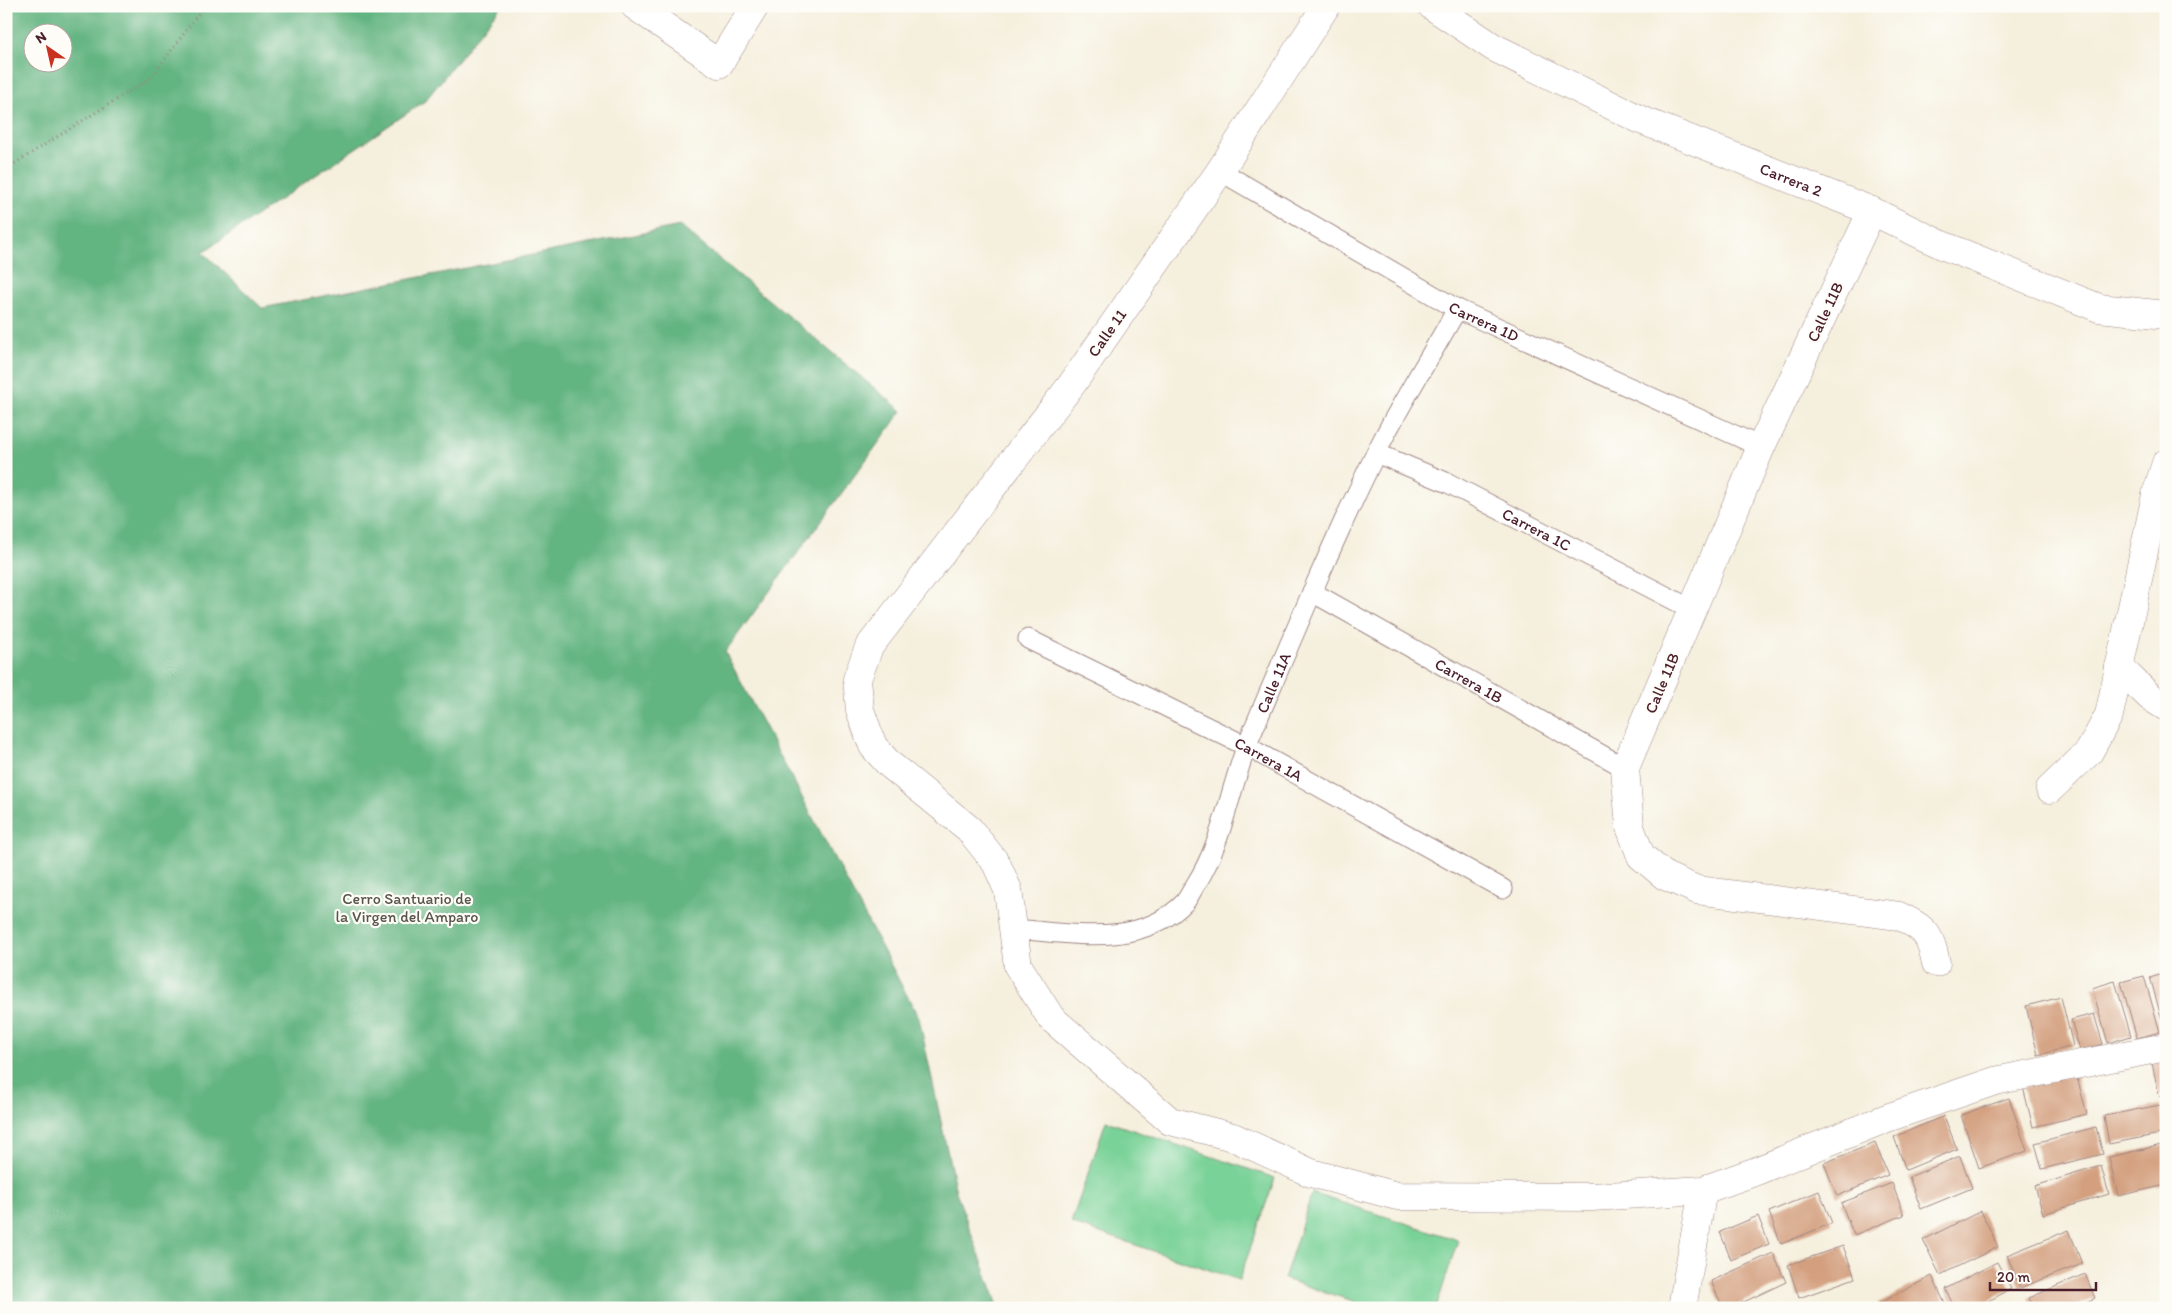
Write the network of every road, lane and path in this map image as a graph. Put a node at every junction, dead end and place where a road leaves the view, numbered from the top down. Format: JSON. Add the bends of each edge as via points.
{"nodes":[{"id":1,"x":204,"y":6,"type":"edge"},
{"id":2,"x":635,"y":6,"type":"edge"},
{"id":3,"x":755,"y":6,"type":"edge"},
{"id":4,"x":1326,"y":6,"type":"edge"},
{"id":5,"x":1432,"y":6,"type":"edge"},
{"id":6,"x":6,"y":169,"type":"edge"},
{"id":7,"x":1220,"y":171,"type":"junction"},
{"id":8,"x":1872,"y":211,"type":"junction"},
{"id":9,"x":1457,"y":309,"type":"junction"},
{"id":10,"x":2166,"y":315,"type":"edge"},
{"id":11,"x":1762,"y":446,"type":"junction"},
{"id":12,"x":1376,"y":453,"type":"junction"},
{"id":13,"x":2166,"y":463,"type":"edge"},
{"id":14,"x":1312,"y":592,"type":"junction"},
{"id":15,"x":1693,"y":610,"type":"junction"},
{"id":16,"x":1028,"y":639,"type":"dead end"},
{"id":17,"x":2119,"y":667,"type":"junction"},
{"id":18,"x":2166,"y":707,"type":"edge"},
{"id":19,"x":1246,"y":746,"type":"junction"},
{"id":20,"x":1625,"y":768,"type":"junction"},
{"id":21,"x":2050,"y":789,"type":"dead end"},
{"id":22,"x":1503,"y":889,"type":"dead end"},
{"id":23,"x":1013,"y":929,"type":"junction"},
{"id":24,"x":1936,"y":963,"type":"dead end"},
{"id":25,"x":2166,"y":1047,"type":"edge"},
{"id":26,"x":1703,"y":1190,"type":"junction"},
{"id":27,"x":1682,"y":1308,"type":"edge"}],
"edges":[{"from":1,"to":6,"type":"path","via":[[152,77]]},
{"from":2,"to":3,"type":"street","via":[[719,64]]},
{"from":4,"to":7,"type":"street","name":"Calle 11"},
{"from":5,"to":8,"type":"street","name":"Carrera 2","via":[[1493,46],[1641,120]]},
{"from":7,"to":9,"type":"lane","name":"Carrera 1D"},
{"from":7,"to":23,"type":"street","name":"Calle 11","via":[[1072,384],[869,647],[857,679],[860,710],[873,746],[889,764],[970,829],[996,863],[1008,890]]},
{"from":8,"to":10,"type":"street","name":"Carrera 2","via":[[1942,245],[2100,308]]},
{"from":8,"to":11,"type":"street","name":"Calle 11B"},
{"from":9,"to":11,"type":"lane","name":"Carrera 1D"},
{"from":9,"to":12,"type":"lane","name":"Calle 11A"},
{"from":11,"to":15,"type":"street","name":"Calle 11B"},
{"from":12,"to":14,"type":"lane","name":"Calle 11A"},
{"from":12,"to":15,"type":"lane","name":"Carrera 1C","via":[[1448,482]]},
{"from":13,"to":17,"type":"street"},
{"from":14,"to":19,"type":"lane","name":"Calle 11A"},
{"from":14,"to":20,"type":"lane","name":"Carrera 1B"},
{"from":15,"to":20,"type":"street","name":"Calle 11B"},
{"from":16,"to":19,"type":"lane","name":"Carrera 1A"},
{"from":17,"to":18,"type":"street","via":[[2150,697]]},
{"from":17,"to":21,"type":"street","via":[[2109,715],[2089,752]]},
{"from":19,"to":22,"type":"lane","name":"Carrera 1A"},
{"from":19,"to":23,"type":"lane","name":"Calle 11A","via":[[1229,808],[1208,861],[1185,902],[1160,921],[1131,932],[1103,936]]},
{"from":20,"to":24,"type":"street","name":"Calle 11B","via":[[1630,827],[1641,856],[1664,876],[1697,890],[1899,916],[1919,926],[1932,941]]},
{"from":23,"to":26,"type":"street","name":"Calle 11","via":[[1018,966],[1051,1018],[1170,1121],[1233,1137],[1312,1173],[1397,1196],[1592,1197]]},
{"from":25,"to":26,"type":"street","name":"Calle 11","via":[[1995,1081],[1887,1118]]},
{"from":26,"to":27,"type":"street"}]}
